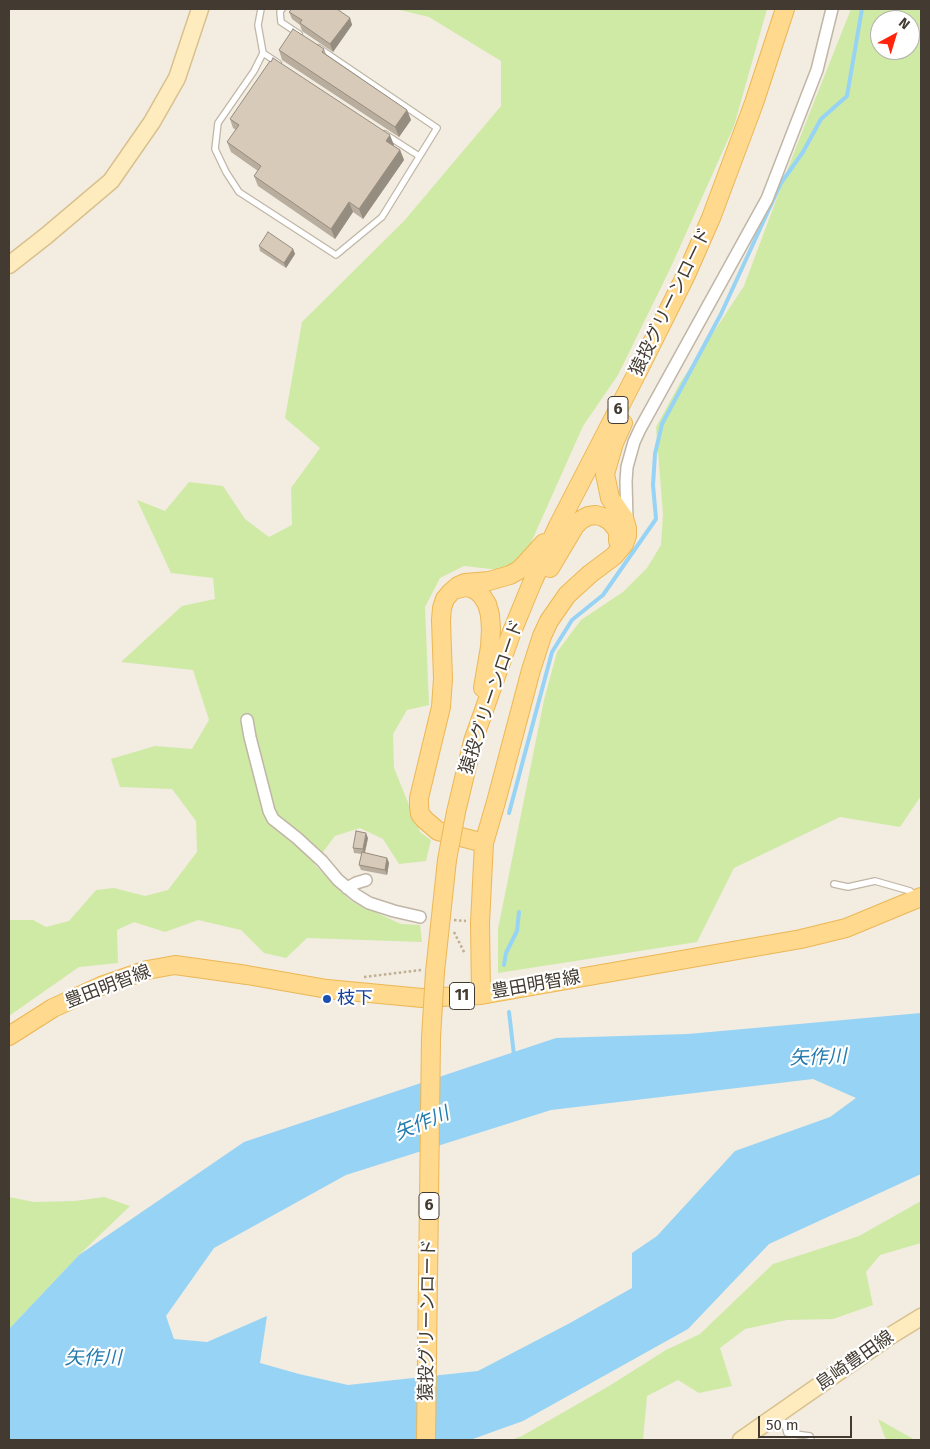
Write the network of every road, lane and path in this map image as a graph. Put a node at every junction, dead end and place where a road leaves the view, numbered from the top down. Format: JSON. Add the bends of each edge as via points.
{"nodes":[{"id":1,"x":200,"y":9,"type":"edge"},
{"id":2,"x":261,"y":9,"type":"edge"},
{"id":3,"x":282,"y":9,"type":"edge"},
{"id":4,"x":785,"y":9,"type":"edge"},
{"id":5,"x":832,"y":9,"type":"edge"},
{"id":6,"x":306,"y":39,"type":"edge"},
{"id":7,"x":314,"y":44,"type":"edge"},
{"id":8,"x":264,"y":53,"type":"junction"},
{"id":9,"x":280,"y":64,"type":"edge"},
{"id":10,"x":378,"y":129,"type":"edge"},
{"id":11,"x":419,"y":156,"type":"junction"},
{"id":12,"x":711,"y":218,"type":"junction"},
{"id":13,"x":9,"y":265,"type":"edge"},
{"id":14,"x":558,"y":526,"type":"junction"},
{"id":15,"x":627,"y":528,"type":"junction"},
{"id":16,"x":605,"y":562,"type":"junction"},
{"id":17,"x":451,"y":592,"type":"junction"},
{"id":18,"x":491,"y":690,"type":"junction"},
{"id":19,"x":247,"y":720,"type":"dead end"},
{"id":20,"x":474,"y":741,"type":"junction"},
{"id":21,"x":484,"y":842,"type":"junction"},
{"id":22,"x":366,"y":880,"type":"dead end"},
{"id":23,"x":834,"y":884,"type":"dead end"},
{"id":24,"x":347,"y":888,"type":"junction"},
{"id":25,"x":920,"y":898,"type":"edge"},
{"id":26,"x":420,"y":917,"type":"dead end"},
{"id":27,"x":453,"y":930,"type":"dead end"},
{"id":28,"x":466,"y":956,"type":"dead end"},
{"id":29,"x":431,"y":971,"type":"junction"},
{"id":30,"x":360,"y":977,"type":"dead end"},
{"id":31,"x":481,"y":995,"type":"junction"},
{"id":32,"x":9,"y":1036,"type":"edge"},
{"id":33,"x":921,"y":1317,"type":"edge"},
{"id":34,"x":778,"y":1414,"type":"junction"},
{"id":35,"x":426,"y":1440,"type":"edge"},
{"id":36,"x":741,"y":1440,"type":"edge"},
{"id":37,"x":811,"y":1440,"type":"edge"}],
"edges":[{"from":1,"to":13,"type":"street","via":[[178,78],[111,181]]},
{"from":2,"to":8,"type":"lane","via":[[258,25]]},
{"from":3,"to":6,"type":"lane","via":[[281,22]]},
{"from":4,"to":12,"type":"main road","name":"猿投グリーンロード","number":"6"},
{"from":5,"to":15,"type":"street","via":[[817,70],[767,199],[634,442],[627,467]]},
{"from":7,"to":11,"type":"lane","via":[[437,128]]},
{"from":8,"to":9,"type":"lane"},
{"from":8,"to":11,"type":"lane","via":[[218,123],[215,149],[239,192],[336,255],[382,217]]},
{"from":10,"to":11,"type":"lane"},
{"from":12,"to":14,"type":"main road","name":"猿投グリーンロード","number":"6","via":[[686,275]]},
{"from":12,"to":15,"type":"main road","via":[[680,304],[614,443],[605,474],[610,498]]},
{"from":14,"to":17,"type":"main road","via":[[518,570],[499,579],[466,583]]},
{"from":14,"to":18,"type":"main road","name":"猿投グリーンロード","number":"6","via":[[532,583]]},
{"from":15,"to":16,"type":"main road","via":[[624,544]]},
{"from":16,"to":18,"type":"main road","via":[[617,547],[618,532],[610,520],[588,516],[575,526],[560,550]]},
{"from":16,"to":21,"type":"main road","via":[[567,596],[542,636]]},
{"from":17,"to":20,"type":"main road","via":[[465,587],[477,591],[487,604],[490,615],[490,647]]},
{"from":17,"to":21,"type":"main road","via":[[444,603],[441,620],[441,707],[419,798],[420,814],[438,831]]},
{"from":18,"to":20,"type":"main road","name":"猿投グリーンロード","number":"6"},
{"from":19,"to":24,"type":"street","via":[[273,819],[298,838]]},
{"from":20,"to":29,"type":"main road","name":"猿投グリーンロード","number":"6","bridge":true,"via":[[447,860]]},
{"from":21,"to":31,"type":"main road"},
{"from":22,"to":24,"type":"street"},
{"from":23,"to":25,"type":"lane","via":[[848,887],[875,881],[910,891]]},
{"from":24,"to":26,"type":"street","via":[[369,903]]},
{"from":25,"to":31,"type":"main road","name":"豊田明智線","number":"11","via":[[846,928],[801,939]]},
{"from":27,"to":28,"type":"path"},
{"from":29,"to":30,"type":"path"},
{"from":29,"to":35,"type":"main road","name":"猿投グリーンロード","number":"6","bridge":true},
{"from":31,"to":32,"type":"main road","name":"豊田明智線","number":"11","via":[[422,998],[327,989],[175,965],[147,970],[101,986],[53,1008]]},
{"from":33,"to":34,"type":"street","name":"島崎豊田線"},
{"from":34,"to":36,"type":"street","name":"島崎豊田線"},
{"from":34,"to":37,"type":"lane","via":[[787,1433],[810,1436]]}]}
